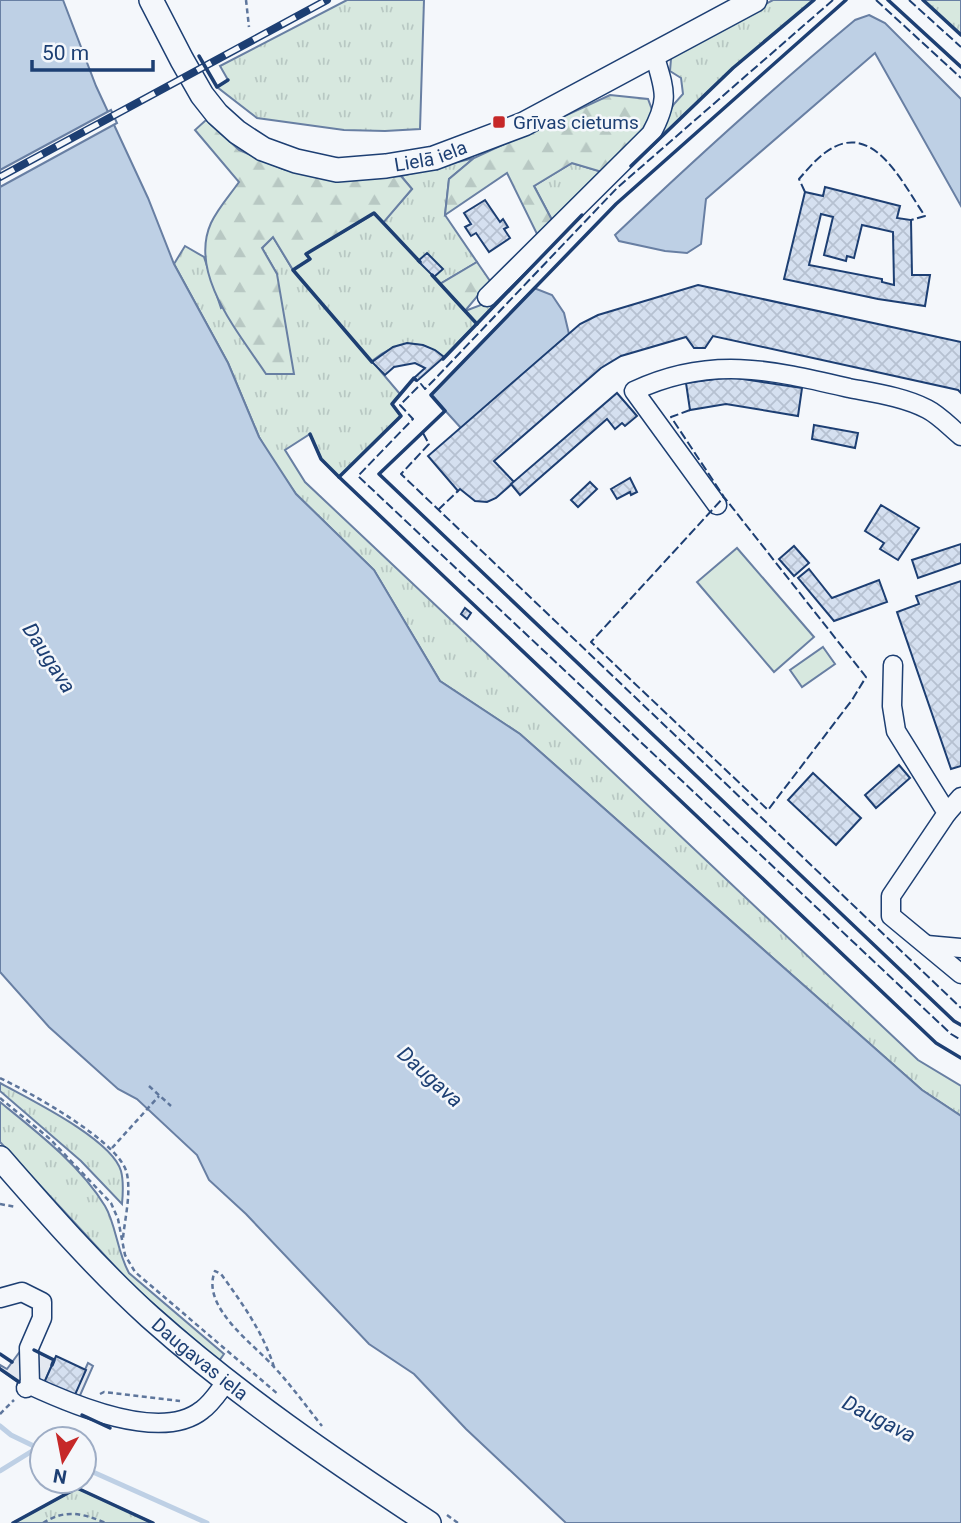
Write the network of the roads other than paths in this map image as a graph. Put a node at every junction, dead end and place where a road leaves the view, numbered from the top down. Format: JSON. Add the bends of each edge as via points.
{"nodes":[{"id":1,"x":151,"y":0,"type":"edge"},
{"id":2,"x":755,"y":0,"type":"edge"},
{"id":3,"x":654,"y":54,"type":"junction"},
{"id":4,"x":486,"y":297,"type":"dead end"},
{"id":5,"x":961,"y":436,"type":"edge"},
{"id":6,"x":717,"y":505,"type":"dead end"},
{"id":7,"x":893,"y":665,"type":"dead end"},
{"id":8,"x":961,"y":797,"type":"edge"},
{"id":9,"x":947,"y":813,"type":"junction"},
{"id":10,"x":927,"y":946,"type":"junction"},
{"id":11,"x":961,"y":948,"type":"edge"},
{"id":12,"x":961,"y":974,"type":"edge"},
{"id":13,"x":0,"y":1158,"type":"edge"},
{"id":14,"x":0,"y":1298,"type":"edge"},
{"id":15,"x":227,"y":1381,"type":"junction"},
{"id":16,"x":438,"y":1519,"type":"edge"}],
"edges":[{"from":1,"to":3,"type":"main road","name":"Lielā iela","via":[[181,60],[216,114],[263,149],[337,170],[434,158],[524,124]]},
{"from":2,"to":3,"type":"main road","name":"Lielā iela"},
{"from":3,"to":4,"type":"lane","via":[[663,84],[663,111],[651,134]]},
{"from":5,"to":6,"type":"lane","via":[[928,410],[895,398],[773,370],[719,368],[654,381],[634,391]]},
{"from":7,"to":9,"type":"lane","via":[[896,731]]},
{"from":8,"to":9,"type":"lane"},
{"from":9,"to":10,"type":"lane","via":[[891,896],[891,916]]},
{"from":10,"to":11,"type":"lane"},
{"from":10,"to":12,"type":"lane"},
{"from":13,"to":15,"type":"main road","name":"Daugavas iela","via":[[132,1300]]},
{"from":14,"to":15,"type":"lane","via":[[23,1293],[42,1302],[42,1318],[29,1348],[28,1386],[74,1406],[124,1419],[178,1420],[202,1410]]},
{"from":15,"to":16,"type":"main road","name":"Daugavas iela","via":[[309,1442]]}]}
